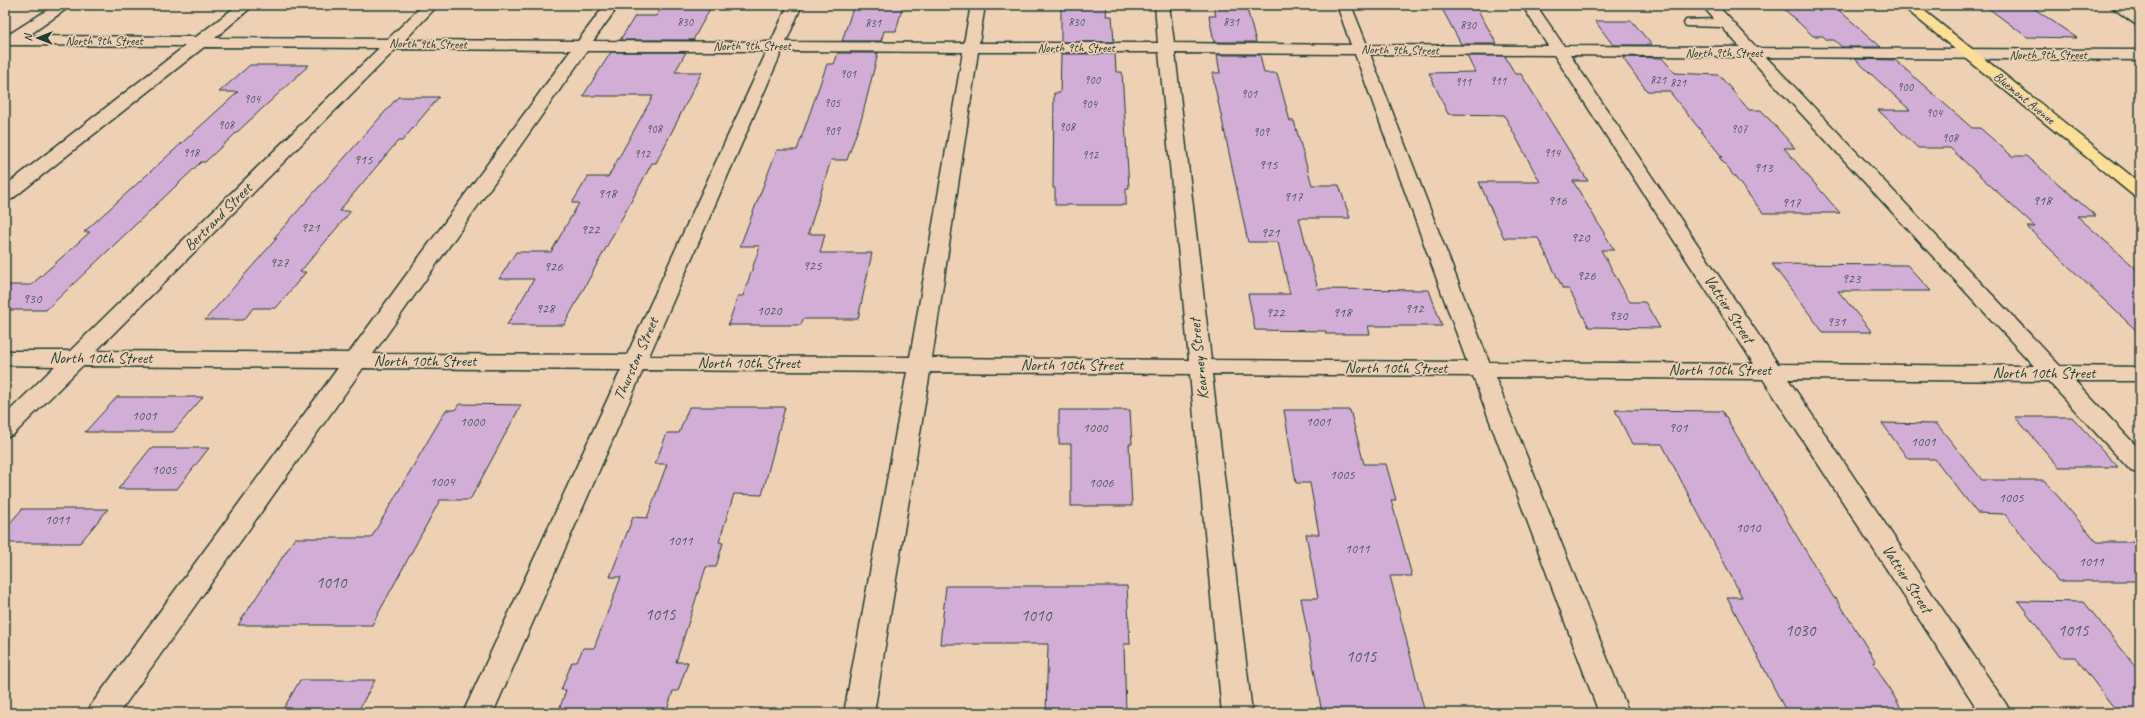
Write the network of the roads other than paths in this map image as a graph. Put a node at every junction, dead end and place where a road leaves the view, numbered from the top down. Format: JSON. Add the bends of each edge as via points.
{"nodes":[{"id":1,"x":65,"y":5,"type":"edge"},
{"id":2,"x":247,"y":5,"type":"edge"},
{"id":3,"x":430,"y":5,"type":"edge"},
{"id":4,"x":612,"y":5,"type":"edge"},
{"id":5,"x":795,"y":5,"type":"edge"},
{"id":6,"x":978,"y":5,"type":"edge"},
{"id":7,"x":1162,"y":5,"type":"edge"},
{"id":8,"x":1344,"y":5,"type":"edge"},
{"id":9,"x":1529,"y":5,"type":"edge"},
{"id":10,"x":1709,"y":5,"type":"edge"},
{"id":11,"x":1908,"y":5,"type":"edge"},
{"id":12,"x":2116,"y":5,"type":"edge"},
{"id":13,"x":2140,"y":21,"type":"edge"},
{"id":14,"x":1691,"y":24,"type":"dead end"},
{"id":15,"x":1726,"y":24,"type":"junction"},
{"id":16,"x":8,"y":42,"type":"edge"},
{"id":17,"x":199,"y":42,"type":"junction"},
{"id":18,"x":392,"y":44,"type":"junction"},
{"id":19,"x":582,"y":46,"type":"junction"},
{"id":20,"x":777,"y":46,"type":"junction"},
{"id":21,"x":970,"y":48,"type":"junction"},
{"id":22,"x":1167,"y":48,"type":"junction"},
{"id":23,"x":1362,"y":50,"type":"junction"},
{"id":24,"x":1560,"y":52,"type":"junction"},
{"id":25,"x":1754,"y":53,"type":"junction"},
{"id":26,"x":1969,"y":54,"type":"junction"},
{"id":27,"x":2140,"y":55,"type":"edge"},
{"id":28,"x":2140,"y":192,"type":"edge"},
{"id":29,"x":5,"y":195,"type":"edge"},
{"id":30,"x":5,"y":358,"type":"edge"},
{"id":31,"x":75,"y":358,"type":"junction"},
{"id":32,"x":357,"y":360,"type":"junction"},
{"id":33,"x":635,"y":362,"type":"junction"},
{"id":34,"x":920,"y":364,"type":"junction"},
{"id":35,"x":1200,"y":367,"type":"junction"},
{"id":36,"x":1481,"y":369,"type":"junction"},
{"id":37,"x":1770,"y":371,"type":"junction"},
{"id":38,"x":2054,"y":373,"type":"junction"},
{"id":39,"x":2140,"y":374,"type":"edge"},
{"id":40,"x":5,"y":429,"type":"edge"},
{"id":41,"x":2140,"y":465,"type":"edge"},
{"id":42,"x":102,"y":713,"type":"edge"},
{"id":43,"x":478,"y":713,"type":"edge"},
{"id":44,"x":859,"y":713,"type":"edge"},
{"id":45,"x":1237,"y":713,"type":"edge"},
{"id":46,"x":1614,"y":713,"type":"edge"},
{"id":47,"x":1996,"y":713,"type":"edge"}],
"edges":[{"from":1,"to":16,"type":"street"},
{"from":2,"to":17,"type":"street"},
{"from":3,"to":18,"type":"street","name":"Bertrand Street"},
{"from":4,"to":19,"type":"street"},
{"from":5,"to":20,"type":"street","name":"Thurston Street"},
{"from":6,"to":21,"type":"street"},
{"from":7,"to":22,"type":"street","name":"Kearney Street"},
{"from":8,"to":23,"type":"street"},
{"from":9,"to":24,"type":"street","name":"Vattier Street"},
{"from":10,"to":15,"type":"street"},
{"from":11,"to":26,"type":"main road","name":"Bluemont Avenue"},
{"from":12,"to":13,"type":"street"},
{"from":14,"to":15,"type":"street"},
{"from":15,"to":25,"type":"street"},
{"from":16,"to":17,"type":"street","name":"North 9th Street"},
{"from":17,"to":18,"type":"street","name":"North 9th Street"},
{"from":17,"to":29,"type":"street"},
{"from":18,"to":19,"type":"street","name":"North 9th Street"},
{"from":18,"to":31,"type":"street","name":"Bertrand Street"},
{"from":19,"to":20,"type":"street","name":"North 9th Street"},
{"from":19,"to":32,"type":"street"},
{"from":20,"to":21,"type":"street","name":"North 9th Street"},
{"from":20,"to":33,"type":"street","name":"Thurston Street"},
{"from":21,"to":22,"type":"street","name":"North 9th Street"},
{"from":21,"to":34,"type":"street"},
{"from":22,"to":23,"type":"street","name":"North 9th Street"},
{"from":22,"to":35,"type":"street","name":"Kearney Street"},
{"from":23,"to":24,"type":"street","name":"North 9th Street"},
{"from":23,"to":36,"type":"street"},
{"from":24,"to":25,"type":"street","name":"North 9th Street"},
{"from":24,"to":37,"type":"street","name":"Vattier Street"},
{"from":25,"to":26,"type":"street","name":"North 9th Street"},
{"from":25,"to":38,"type":"street"},
{"from":26,"to":27,"type":"street","name":"North 9th Street"},
{"from":26,"to":28,"type":"main road","name":"Bluemont Avenue"},
{"from":30,"to":31,"type":"street","name":"North 10th Street"},
{"from":31,"to":32,"type":"street","name":"North 10th Street"},
{"from":31,"to":40,"type":"street","name":"Bertrand Street"},
{"from":32,"to":33,"type":"street","name":"North 10th Street"},
{"from":32,"to":42,"type":"street"},
{"from":33,"to":34,"type":"street","name":"North 10th Street"},
{"from":33,"to":43,"type":"street","name":"Thurston Street"},
{"from":34,"to":35,"type":"street","name":"North 10th Street"},
{"from":34,"to":44,"type":"street"},
{"from":35,"to":36,"type":"street","name":"North 10th Street"},
{"from":35,"to":45,"type":"street","name":"Kearney Street"},
{"from":36,"to":37,"type":"street","name":"North 10th Street"},
{"from":36,"to":46,"type":"street"},
{"from":37,"to":38,"type":"street","name":"North 10th Street"},
{"from":37,"to":47,"type":"street","name":"Vattier Street"},
{"from":38,"to":39,"type":"street","name":"North 10th Street"},
{"from":38,"to":41,"type":"street"}]}
